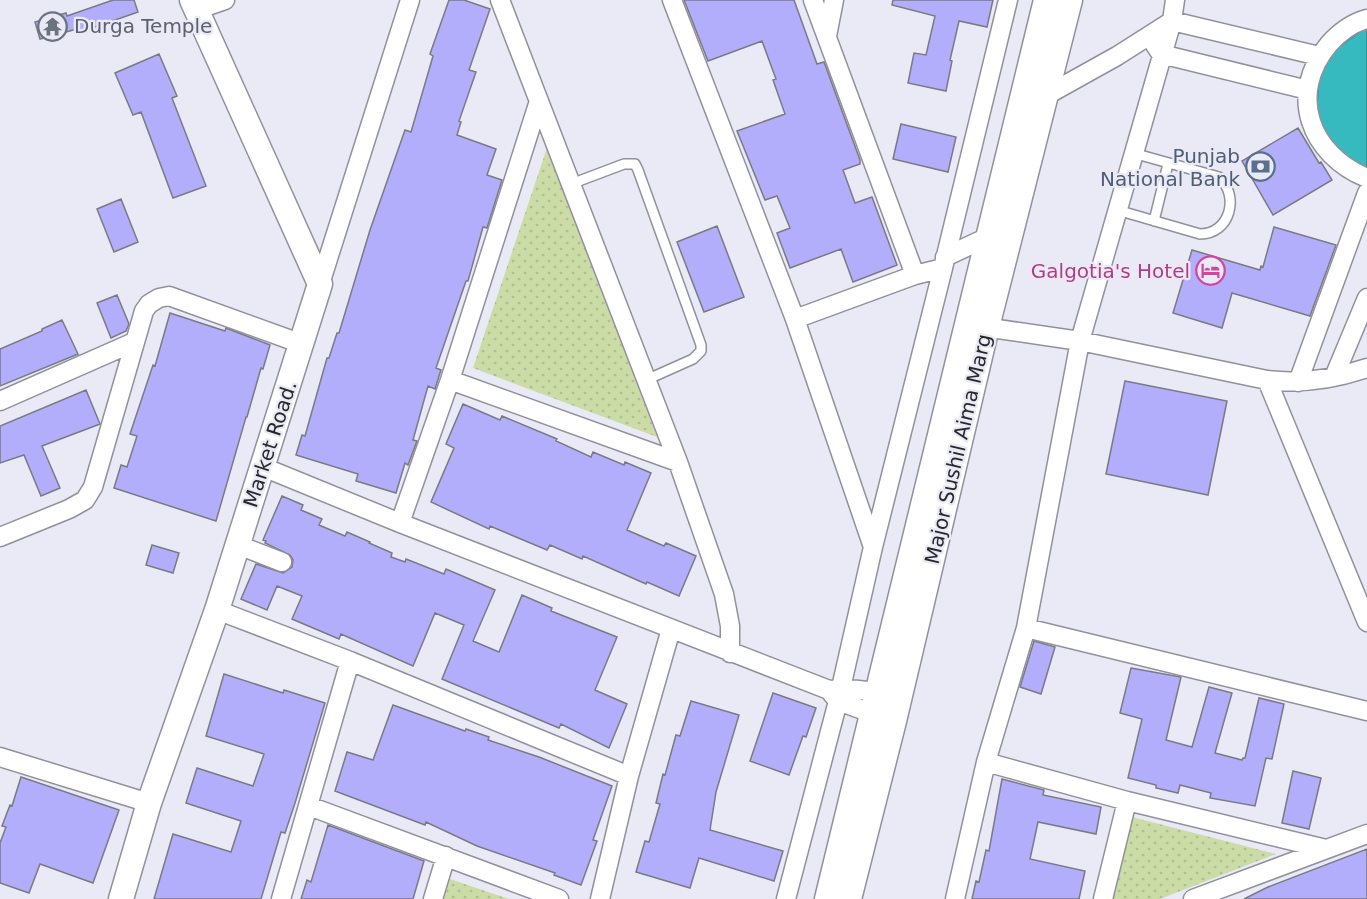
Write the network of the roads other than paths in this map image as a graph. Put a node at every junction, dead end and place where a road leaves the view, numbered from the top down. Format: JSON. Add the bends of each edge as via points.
{"nodes":[{"id":1,"x":225,"y":0,"type":"edge"},
{"id":2,"x":410,"y":0,"type":"edge"},
{"id":3,"x":500,"y":0,"type":"edge"},
{"id":4,"x":672,"y":0,"type":"edge"},
{"id":5,"x":813,"y":0,"type":"edge"},
{"id":6,"x":834,"y":0,"type":"edge"},
{"id":7,"x":1008,"y":0,"type":"edge"},
{"id":8,"x":1046,"y":0,"type":"edge"},
{"id":9,"x":1070,"y":0,"type":"edge"},
{"id":10,"x":1175,"y":0,"type":"edge"},
{"id":11,"x":194,"y":5,"type":"edge"},
{"id":12,"x":1367,"y":20,"type":"edge"},
{"id":13,"x":1172,"y":21,"type":"junction"},
{"id":14,"x":827,"y":36,"type":"junction"},
{"id":15,"x":1148,"y":36,"type":"junction"},
{"id":16,"x":1161,"y":54,"type":"junction"},
{"id":17,"x":1319,"y":56,"type":"junction"},
{"id":18,"x":1308,"y":90,"type":"junction"},
{"id":19,"x":1047,"y":95,"type":"junction"},
{"id":20,"x":539,"y":101,"type":"junction"},
{"id":21,"x":1133,"y":153,"type":"junction"},
{"id":22,"x":1168,"y":164,"type":"junction"},
{"id":23,"x":1367,"y":178,"type":"edge"},
{"id":24,"x":571,"y":184,"type":"junction"},
{"id":25,"x":1367,"y":194,"type":"edge"},
{"id":26,"x":1117,"y":210,"type":"junction"},
{"id":27,"x":1154,"y":221,"type":"junction"},
{"id":28,"x":988,"y":237,"type":"junction"},
{"id":29,"x":944,"y":262,"type":"junction"},
{"id":30,"x":915,"y":275,"type":"junction"},
{"id":31,"x":320,"y":284,"type":"junction"},
{"id":32,"x":1367,"y":298,"type":"edge"},
{"id":33,"x":795,"y":319,"type":"junction"},
{"id":34,"x":977,"y":326,"type":"junction"},
{"id":35,"x":1080,"y":341,"type":"junction"},
{"id":36,"x":134,"y":342,"type":"junction"},
{"id":37,"x":302,"y":344,"type":"junction"},
{"id":38,"x":1367,"y":368,"type":"edge"},
{"id":39,"x":1334,"y":376,"type":"junction"},
{"id":40,"x":450,"y":380,"type":"junction"},
{"id":41,"x":646,"y":380,"type":"junction"},
{"id":42,"x":1267,"y":380,"type":"junction"},
{"id":43,"x":1298,"y":382,"type":"junction"},
{"id":44,"x":0,"y":401,"type":"edge"},
{"id":45,"x":678,"y":462,"type":"junction"},
{"id":46,"x":262,"y":467,"type":"junction"},
{"id":47,"x":400,"y":523,"type":"junction"},
{"id":48,"x":0,"y":537,"type":"edge"},
{"id":49,"x":238,"y":544,"type":"junction"},
{"id":50,"x":873,"y":547,"type":"junction"},
{"id":51,"x":282,"y":562,"type":"dead end"},
{"id":52,"x":217,"y":610,"type":"junction"},
{"id":53,"x":1367,"y":622,"type":"edge"},
{"id":54,"x":1026,"y":628,"type":"junction"},
{"id":55,"x":671,"y":629,"type":"junction"},
{"id":56,"x":730,"y":653,"type":"junction"},
{"id":57,"x":350,"y":661,"type":"junction"},
{"id":58,"x":836,"y":693,"type":"junction"},
{"id":59,"x":885,"y":706,"type":"junction"},
{"id":60,"x":1367,"y":711,"type":"edge"},
{"id":61,"x":0,"y":759,"type":"edge"},
{"id":62,"x":986,"y":762,"type":"junction"},
{"id":63,"x":629,"y":776,"type":"junction"},
{"id":64,"x":1127,"y":801,"type":"junction"},
{"id":65,"x":149,"y":803,"type":"junction"},
{"id":66,"x":309,"y":806,"type":"junction"},
{"id":67,"x":1367,"y":834,"type":"edge"},
{"id":68,"x":1326,"y":849,"type":"junction"},
{"id":69,"x":446,"y":856,"type":"junction"},
{"id":70,"x":1220,"y":894,"type":"edge"},
{"id":71,"x":121,"y":899,"type":"edge"},
{"id":72,"x":281,"y":899,"type":"edge"},
{"id":73,"x":433,"y":899,"type":"edge"},
{"id":74,"x":559,"y":899,"type":"edge"},
{"id":75,"x":600,"y":899,"type":"edge"},
{"id":76,"x":786,"y":899,"type":"edge"},
{"id":77,"x":827,"y":899,"type":"edge"},
{"id":78,"x":849,"y":899,"type":"edge"},
{"id":79,"x":955,"y":899,"type":"edge"},
{"id":80,"x":1103,"y":899,"type":"edge"},
{"id":81,"x":1193,"y":899,"type":"edge"}],
"edges":[{"from":1,"to":11,"type":"street"},
{"from":2,"to":31,"type":"street"},
{"from":3,"to":20,"type":"street"},
{"from":4,"to":33,"type":"street"},
{"from":5,"to":14,"type":"street"},
{"from":6,"to":14,"type":"street"},
{"from":7,"to":29,"type":"street"},
{"from":8,"to":28,"type":"street","name":"Major Sushil Aima Marg"},
{"from":9,"to":19,"type":"street","name":"Major Sushil Aima Marg"},
{"from":10,"to":13,"type":"street"},
{"from":11,"to":31,"type":"street"},
{"from":12,"to":17,"type":"street","via":[[1337,35]]},
{"from":13,"to":15,"type":"street"},
{"from":13,"to":16,"type":"street"},
{"from":13,"to":17,"type":"street"},
{"from":14,"to":30,"type":"street"},
{"from":15,"to":16,"type":"street"},
{"from":15,"to":19,"type":"street"},
{"from":16,"to":18,"type":"street"},
{"from":16,"to":21,"type":"street"},
{"from":17,"to":18,"type":"street"},
{"from":18,"to":23,"type":"street","via":[[1309,114],[1317,137],[1331,156]]},
{"from":19,"to":34,"type":"street","name":"Major Sushil Aima Marg"},
{"from":20,"to":24,"type":"street"},
{"from":20,"to":40,"type":"street"},
{"from":21,"to":22,"type":"lane"},
{"from":21,"to":26,"type":"street"},
{"from":22,"to":27,"type":"lane"},
{"from":22,"to":27,"type":"lane","via":[[1219,177],[1230,192],[1231,204],[1225,221],[1209,234]]},
{"from":24,"to":41,"type":"street"},
{"from":24,"to":41,"type":"lane","via":[[624,164],[634,164],[638,170],[701,345],[693,359]]},
{"from":25,"to":43,"type":"street"},
{"from":26,"to":27,"type":"lane"},
{"from":26,"to":35,"type":"street"},
{"from":28,"to":29,"type":"street"},
{"from":28,"to":34,"type":"street","name":"Major Sushil Aima Marg"},
{"from":29,"to":30,"type":"street"},
{"from":29,"to":50,"type":"street"},
{"from":30,"to":33,"type":"street"},
{"from":31,"to":37,"type":"street","name":"Market Road."},
{"from":32,"to":39,"type":"street"},
{"from":33,"to":50,"type":"street"},
{"from":34,"to":35,"type":"street"},
{"from":34,"to":59,"type":"street","name":"Major Sushil Aima Marg"},
{"from":35,"to":42,"type":"street"},
{"from":35,"to":54,"type":"street"},
{"from":36,"to":37,"type":"street","via":[[149,304],[169,296]]},
{"from":36,"to":44,"type":"street"},
{"from":36,"to":48,"type":"street","via":[[93,487],[85,500]]},
{"from":37,"to":46,"type":"street","name":"Market Road."},
{"from":38,"to":39,"type":"street"},
{"from":39,"to":43,"type":"street"},
{"from":40,"to":45,"type":"street"},
{"from":40,"to":47,"type":"street"},
{"from":41,"to":45,"type":"street"},
{"from":42,"to":43,"type":"street"},
{"from":42,"to":53,"type":"street"},
{"from":45,"to":56,"type":"street","via":[[724,594]]},
{"from":46,"to":47,"type":"street"},
{"from":46,"to":49,"type":"street","name":"Market Road."},
{"from":47,"to":55,"type":"street"},
{"from":49,"to":51,"type":"street"},
{"from":49,"to":52,"type":"street","name":"Market Road."},
{"from":50,"to":58,"type":"street"},
{"from":52,"to":57,"type":"street"},
{"from":52,"to":65,"type":"street","name":"Market Road."},
{"from":54,"to":60,"type":"street"},
{"from":54,"to":62,"type":"street"},
{"from":55,"to":56,"type":"street"},
{"from":55,"to":63,"type":"street"},
{"from":56,"to":58,"type":"street"},
{"from":57,"to":63,"type":"street"},
{"from":57,"to":66,"type":"street"},
{"from":58,"to":59,"type":"street"},
{"from":58,"to":76,"type":"street"},
{"from":59,"to":77,"type":"street","name":"Major Sushil Aima Marg"},
{"from":59,"to":78,"type":"street","name":"Major Sushil Aima Marg"},
{"from":61,"to":65,"type":"street"},
{"from":62,"to":64,"type":"street"},
{"from":62,"to":79,"type":"street"},
{"from":63,"to":75,"type":"street"},
{"from":64,"to":68,"type":"street"},
{"from":64,"to":80,"type":"street"},
{"from":65,"to":71,"type":"street","name":"Market Road."},
{"from":66,"to":69,"type":"street"},
{"from":66,"to":72,"type":"street"},
{"from":67,"to":68,"type":"street"},
{"from":68,"to":70,"type":"street"},
{"from":69,"to":73,"type":"street"},
{"from":69,"to":74,"type":"street"},
{"from":70,"to":81,"type":"street"}]}
